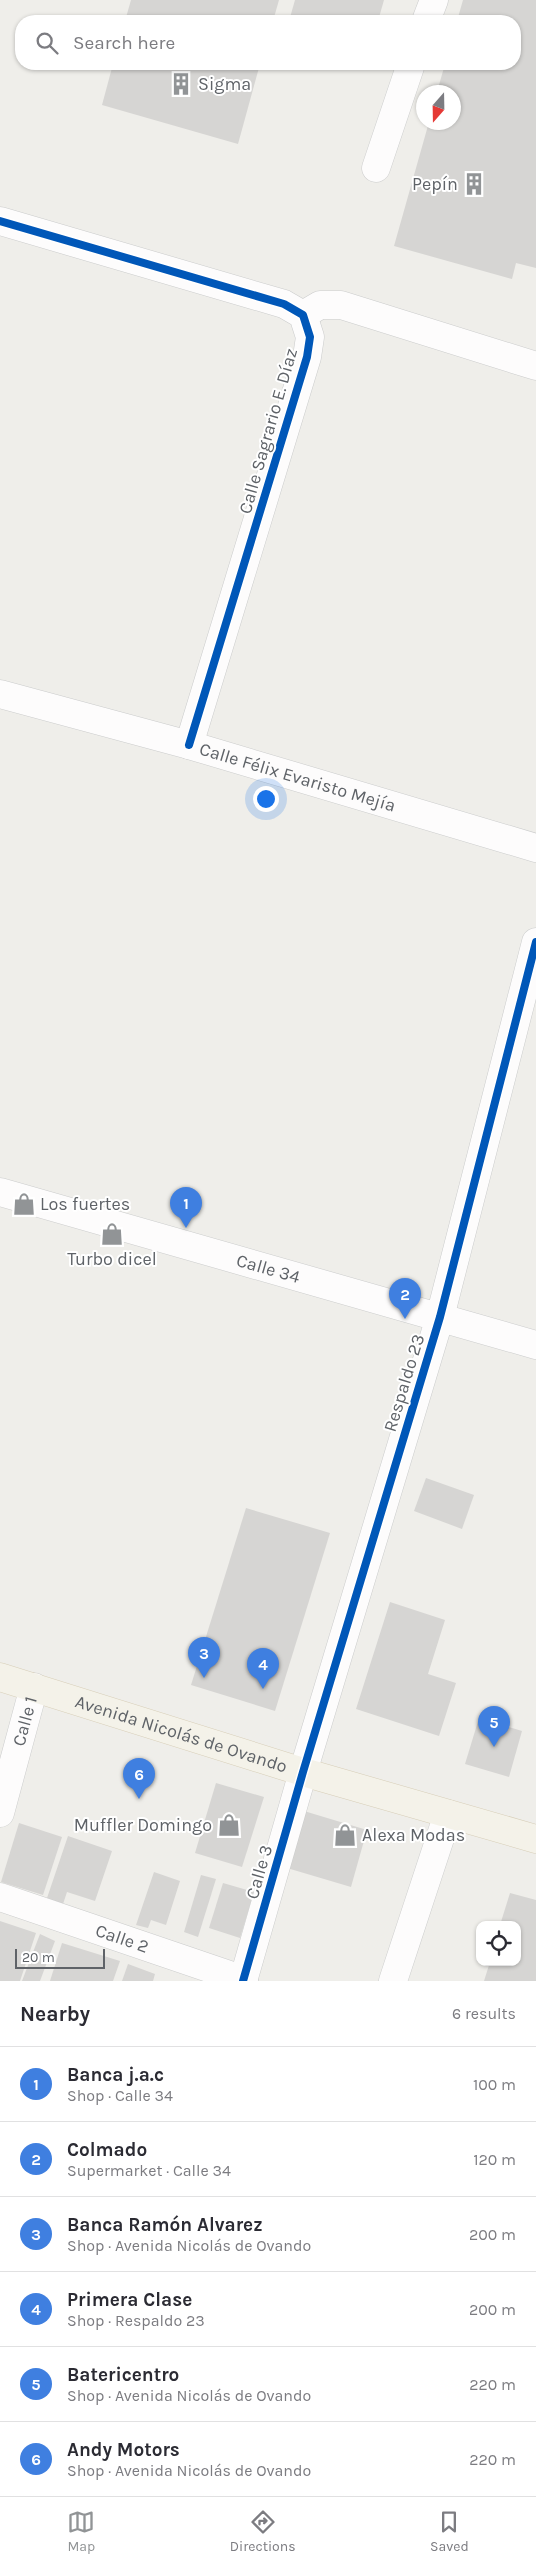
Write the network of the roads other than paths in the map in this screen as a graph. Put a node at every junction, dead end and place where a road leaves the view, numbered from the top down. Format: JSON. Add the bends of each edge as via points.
{"nodes":[{"id":1,"x":434,"y":0,"type":"edge"},
{"id":2,"x":428,"y":15,"type":"edge"},
{"id":3,"x":410,"y":70,"type":"edge"},
{"id":4,"x":376,"y":168,"type":"dead end"},
{"id":5,"x":0,"y":220,"type":"edge"},
{"id":6,"x":303,"y":315,"type":"junction"},
{"id":7,"x":536,"y":366,"type":"edge"},
{"id":8,"x":0,"y":694,"type":"edge"},
{"id":9,"x":189,"y":746,"type":"junction"},
{"id":10,"x":536,"y":848,"type":"edge"},
{"id":11,"x":536,"y":942,"type":"edge"},
{"id":12,"x":0,"y":1192,"type":"edge"},
{"id":13,"x":440,"y":1317,"type":"junction"},
{"id":14,"x":536,"y":1345,"type":"edge"},
{"id":15,"x":0,"y":1677,"type":"edge"},
{"id":16,"x":34,"y":1687,"type":"junction"},
{"id":17,"x":303,"y":1772,"type":"junction"},
{"id":18,"x":0,"y":1813,"type":"edge"},
{"id":19,"x":448,"y":1814,"type":"junction"},
{"id":20,"x":536,"y":1839,"type":"edge"},
{"id":21,"x":0,"y":1897,"type":"edge"},
{"id":22,"x":244,"y":1980,"type":"edge"},
{"id":23,"x":393,"y":1981,"type":"edge"}],
"edges":[{"from":1,"to":2,"type":"street"},
{"from":3,"to":4,"type":"street"},
{"from":5,"to":6,"type":"street","via":[[284,304]]},
{"from":6,"to":7,"type":"street","via":[[320,305],[341,305]]},
{"from":6,"to":9,"type":"street","name":"Calle Sagrario E. Díaz","via":[[310,337],[307,357]]},
{"from":8,"to":9,"type":"street","name":"Calle Félix Evaristo Mejía"},
{"from":9,"to":10,"type":"street","name":"Calle Félix Evaristo Mejía"},
{"from":11,"to":13,"type":"street","name":"Respaldo 23"},
{"from":12,"to":13,"type":"street","name":"Calle 34"},
{"from":13,"to":14,"type":"street","name":"Calle 34"},
{"from":13,"to":17,"type":"street","name":"Respaldo 23"},
{"from":15,"to":16,"type":"main road","name":"Avenida Nicolás de Ovando"},
{"from":16,"to":17,"type":"main road","name":"Avenida Nicolás de Ovando"},
{"from":16,"to":18,"type":"street","name":"Calle 1"},
{"from":17,"to":19,"type":"main road","name":"Avenida Nicolás de Ovando"},
{"from":17,"to":22,"type":"street","name":"Calle 3"},
{"from":19,"to":20,"type":"main road","name":"Avenida Nicolás de Ovando"},
{"from":19,"to":23,"type":"street"},
{"from":21,"to":22,"type":"street","name":"Calle 2"}]}
